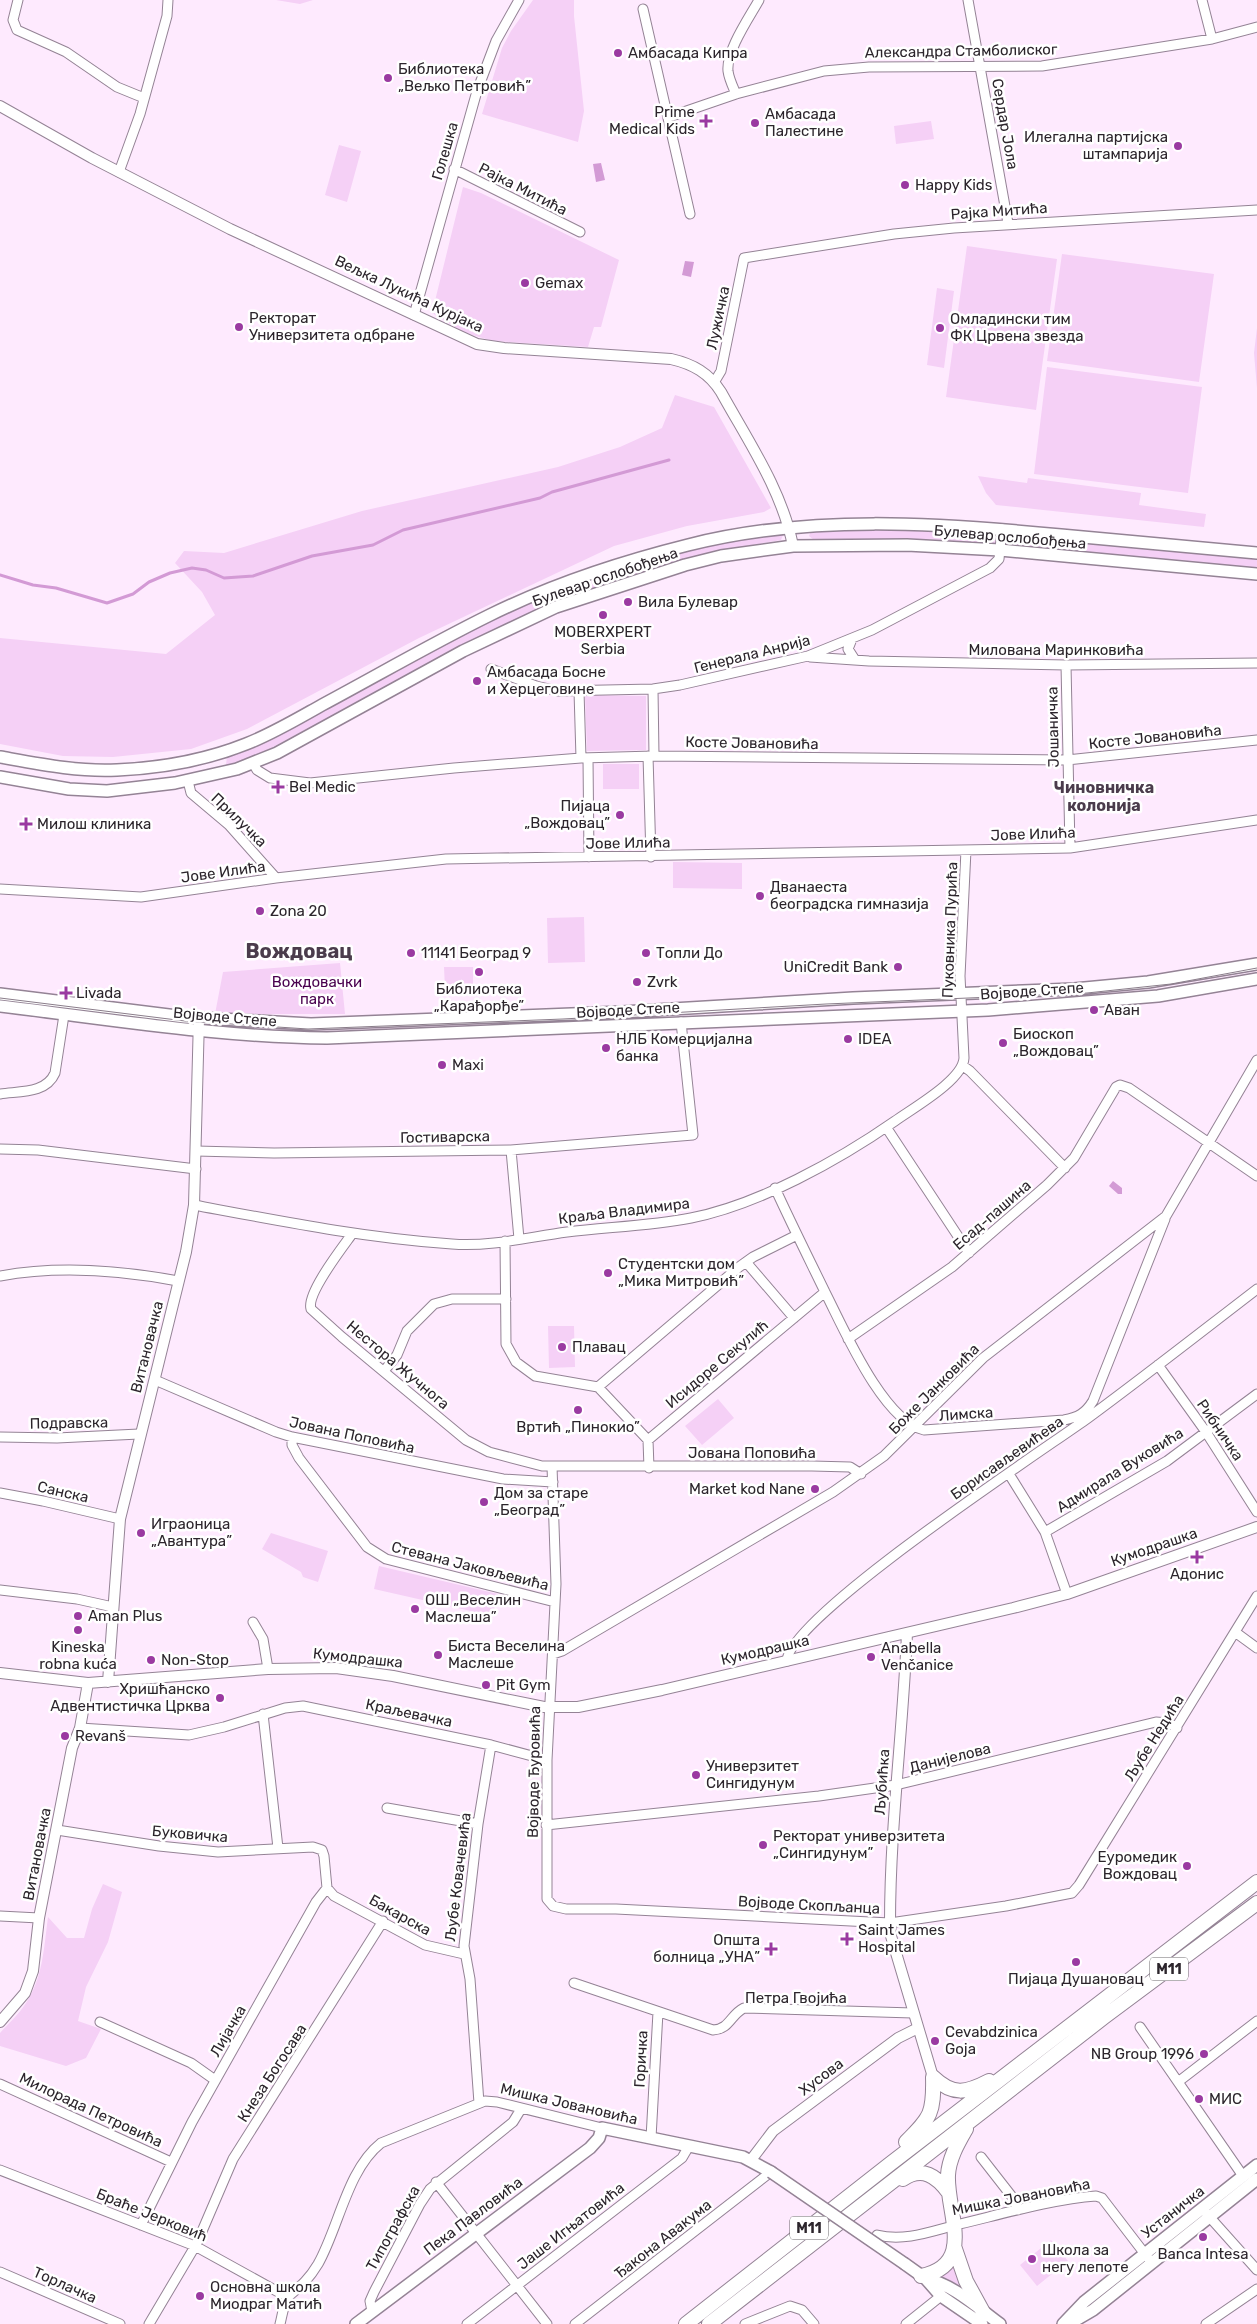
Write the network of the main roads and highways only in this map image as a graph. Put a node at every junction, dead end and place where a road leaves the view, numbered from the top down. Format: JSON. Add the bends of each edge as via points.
{"nodes":[{"id":1,"x":1149,"y":543,"type":"junction"},
{"id":2,"x":1257,"y":553,"type":"edge"},
{"id":3,"x":1148,"y":564,"type":"junction"},
{"id":4,"x":1257,"y":574,"type":"edge"},
{"id":5,"x":214,"y":754,"type":"junction"},
{"id":6,"x":0,"y":757,"type":"edge"},
{"id":7,"x":219,"y":773,"type":"junction"},
{"id":8,"x":0,"y":777,"type":"edge"},
{"id":9,"x":1257,"y":964,"type":"edge"},
{"id":10,"x":1257,"y":979,"type":"edge"},
{"id":11,"x":0,"y":994,"type":"edge"},
{"id":12,"x":0,"y":1006,"type":"edge"},
{"id":13,"x":1257,"y":1882,"type":"edge"},
{"id":14,"x":1257,"y":1903,"type":"edge"},
{"id":15,"x":1257,"y":1907,"type":"edge"},
{"id":16,"x":1234,"y":1921,"type":"junction"},
{"id":17,"x":1006,"y":2075,"type":"junction"},
{"id":18,"x":971,"y":2121,"type":"junction"},
{"id":19,"x":602,"y":2128,"type":"joint"},
{"id":20,"x":890,"y":2164,"type":"junction"},
{"id":21,"x":1257,"y":2165,"type":"edge"},
{"id":22,"x":1257,"y":2180,"type":"edge"},
{"id":23,"x":878,"y":2192,"type":"junction"},
{"id":24,"x":949,"y":2193,"type":"junction"},
{"id":25,"x":1205,"y":2212,"type":"junction"},
{"id":26,"x":954,"y":2246,"type":"junction"},
{"id":27,"x":1148,"y":2258,"type":"junction"},
{"id":28,"x":924,"y":2277,"type":"junction"},
{"id":29,"x":982,"y":2318,"type":"edge"},
{"id":30,"x":356,"y":2324,"type":"edge"},
{"id":31,"x":686,"y":2324,"type":"edge"},
{"id":32,"x":709,"y":2324,"type":"edge"},
{"id":33,"x":1000,"y":2324,"type":"edge"},
{"id":34,"x":1063,"y":2324,"type":"edge"},
{"id":35,"x":1069,"y":2324,"type":"edge"}],
"edges":[{"from":1,"to":2,"type":"main road","name":"Булевар ослобођења"},
{"from":1,"to":3,"type":"main road"},
{"from":1,"to":5,"type":"main road","name":"Булевар ослобођења","via":[[913,524],[790,527],[692,543],[548,588],[435,643],[264,736]]},
{"from":3,"to":4,"type":"main road","name":"Булевар ослобођења"},
{"from":3,"to":7,"type":"main road","name":"Булевар ослобођења","via":[[908,544],[793,546],[721,556],[556,607],[463,651],[287,747],[253,763]]},
{"from":5,"to":6,"type":"main road","name":"Булевар ослобођења","via":[[178,763],[115,771],[72,770]]},
{"from":5,"to":7,"type":"main road"},
{"from":7,"to":8,"type":"main road","name":"Булевар ослобођења","via":[[142,788],[101,791]]},
{"from":9,"to":11,"type":"main road","name":"Војводе Степе","via":[[1148,982],[1074,989],[311,1024],[199,1018]]},
{"from":10,"to":12,"type":"main road","name":"Војводе Степе","via":[[1158,996],[961,1011],[327,1038],[282,1038],[198,1030]]},
{"from":13,"to":17,"type":"highway","number":"M11"},
{"from":14,"to":16,"type":"highway","number":"M11"},
{"from":15,"to":16,"type":"highway"},
{"from":16,"to":18,"type":"highway","number":"M11"},
{"from":17,"to":20,"type":"highway","number":"M11"},
{"from":17,"to":20,"type":"highway","via":[[960,2091],[947,2088],[933,2078],[934,2100],[929,2117]]},
{"from":18,"to":23,"type":"highway","number":"M11"},
{"from":18,"to":24,"type":"highway","via":[[951,2159]]},
{"from":19,"to":28,"type":"main road","name":"Мишка Јовановића","bridge":true,"via":[[751,2160]]},
{"from":19,"to":30,"type":"main road","name":"Пека Павловића","via":[[599,2138],[590,2148]]},
{"from":20,"to":31,"type":"highway","number":"M11"},
{"from":21,"to":25,"type":"main road","name":"Устаничка"},
{"from":22,"to":25,"type":"main road","name":"Устаничка"},
{"from":23,"to":24,"type":"highway","via":[[906,2176],[920,2173],[935,2177]]},
{"from":23,"to":32,"type":"highway","number":"M11"},
{"from":24,"to":26,"type":"highway"},
{"from":25,"to":27,"type":"main road","name":"Устаничка"},
{"from":26,"to":28,"type":"highway","via":[[946,2267]]},
{"from":26,"to":29,"type":"highway"},
{"from":27,"to":34,"type":"main road","name":"Устаничка","via":[[1084,2302]]},
{"from":27,"to":35,"type":"main road","name":"Устаничка","via":[[1093,2310]]},
{"from":28,"to":29,"type":"main road","via":[[941,2284]]},
{"from":28,"to":29,"type":"main road","via":[[941,2296]]},
{"from":29,"to":33,"type":"main road"}]}
